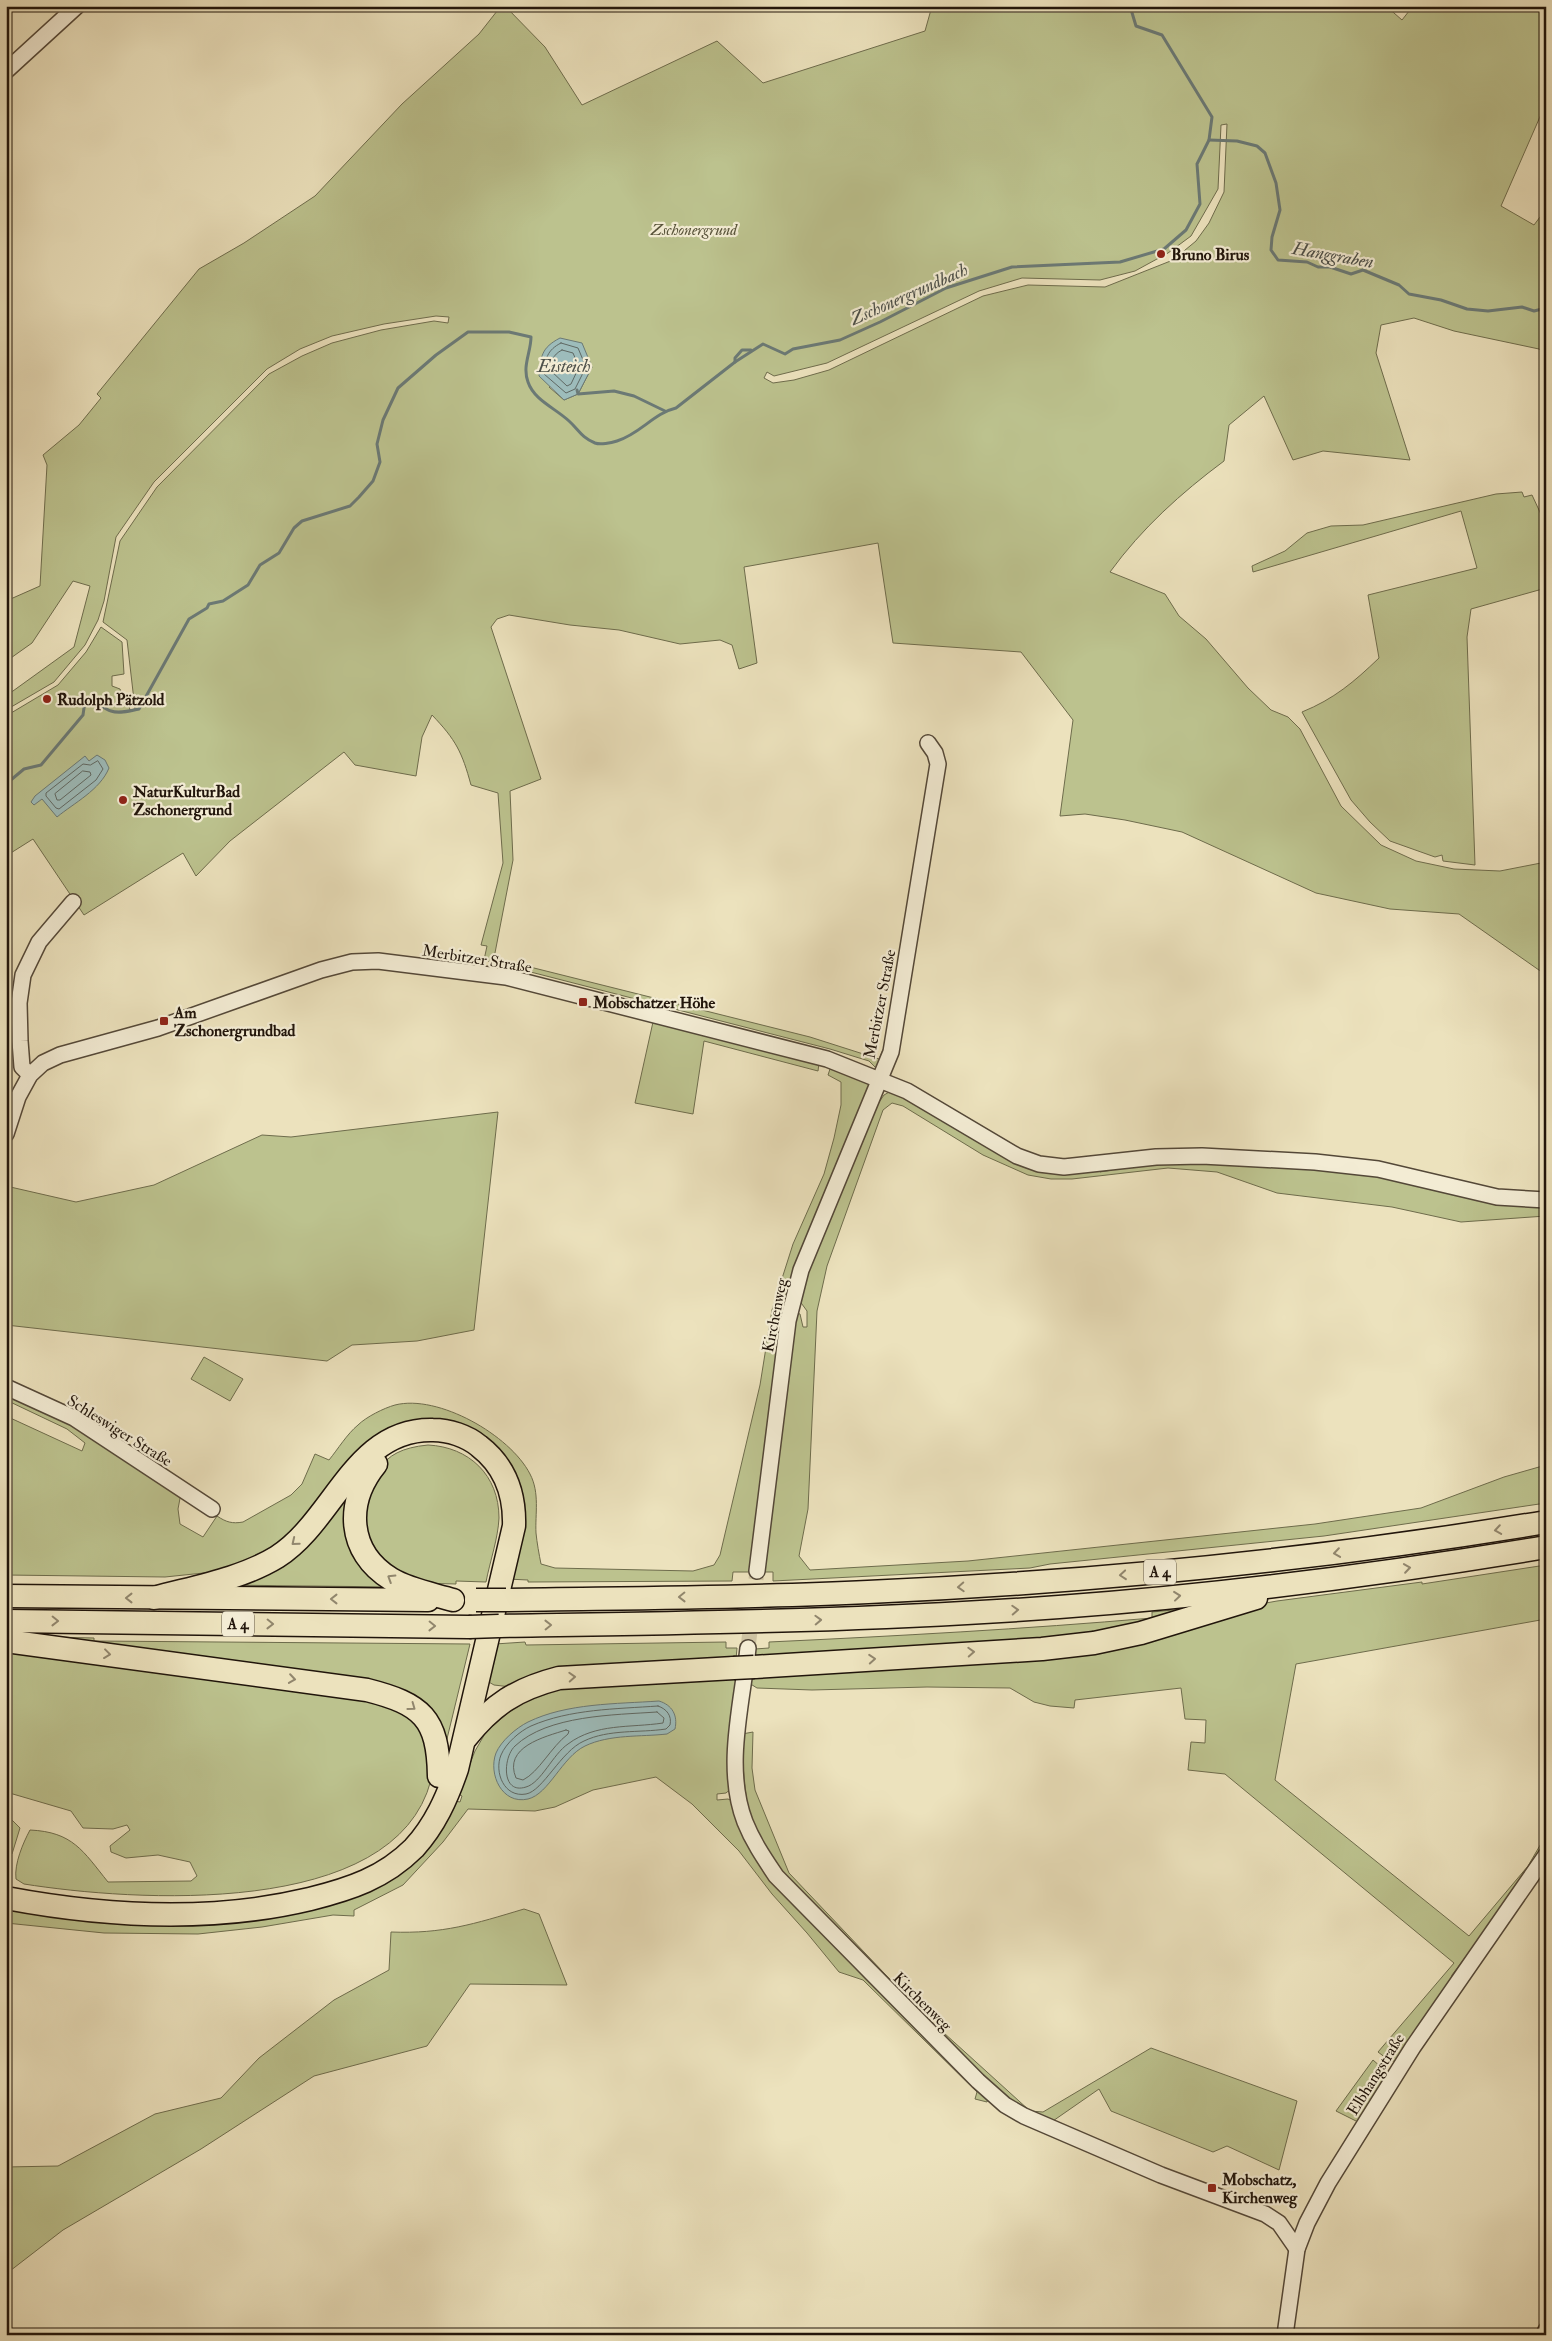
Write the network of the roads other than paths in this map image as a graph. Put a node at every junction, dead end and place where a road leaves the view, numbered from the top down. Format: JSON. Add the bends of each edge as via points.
{"nodes":[{"id":1,"x":77,"y":6,"type":"edge"},
{"id":2,"x":9,"y":63,"type":"edge"},
{"id":3,"x":928,"y":743,"type":"dead end"},
{"id":4,"x":73,"y":902,"type":"dead end"},
{"id":5,"x":30,"y":1075,"type":"junction"},
{"id":6,"x":881,"y":1080,"type":"junction"},
{"id":7,"x":6,"y":1134,"type":"edge"},
{"id":8,"x":1546,"y":1200,"type":"edge"},
{"id":9,"x":6,"y":1387,"type":"edge"},
{"id":10,"x":212,"y":1509,"type":"dead end"},
{"id":11,"x":1546,"y":1522,"type":"edge"},
{"id":12,"x":1546,"y":1547,"type":"edge"},
{"id":13,"x":757,"y":1571,"type":"tunnel mouth"},
{"id":14,"x":1307,"y":1582,"type":"junction"},
{"id":15,"x":6,"y":1596,"type":"edge"},
{"id":16,"x":154,"y":1598,"type":"junction"},
{"id":17,"x":453,"y":1600,"type":"junction"},
{"id":18,"x":6,"y":1621,"type":"edge"},
{"id":19,"x":6,"y":1641,"type":"edge"},
{"id":20,"x":745,"y":1661,"type":"junction"},
{"id":21,"x":464,"y":1740,"type":"junction"},
{"id":22,"x":439,"y":1776,"type":"junction"},
{"id":23,"x":1546,"y":1855,"type":"edge"},
{"id":24,"x":6,"y":1887,"type":"edge"},
{"id":25,"x":6,"y":1898,"type":"edge"},
{"id":26,"x":1279,"y":2222,"type":"junction"},
{"id":27,"x":1307,"y":2223,"type":"junction"},
{"id":28,"x":1297,"y":2249,"type":"junction"},
{"id":29,"x":1546,"y":2330,"type":"edge"},
{"id":30,"x":1287,"y":2334,"type":"edge"},
{"id":31,"x":1544,"y":2335,"type":"edge"}],
"edges":[{"from":1,"to":2,"type":"street"},
{"from":3,"to":6,"type":"street","name":"Merbitzer Straße","via":[[938,764],[891,1052]]},
{"from":4,"to":5,"type":"street","via":[[39,942],[23,974],[19,1003],[20,1041],[22,1067]]},
{"from":5,"to":6,"type":"street","name":"Merbitzer Straße","via":[[60,1055],[158,1028],[321,970],[352,962],[378,961],[506,977],[827,1060]]},
{"from":5,"to":7,"type":"street","name":"Merbitzer Straße","via":[[18,1097]]},
{"from":6,"to":8,"type":"street","via":[[1016,1156],[1039,1164],[1064,1167],[1184,1156],[1315,1162],[1378,1169],[1497,1197]]},
{"from":6,"to":13,"type":"street","name":"Kirchenweg","via":[[801,1270],[790,1312]]},
{"from":9,"to":10,"type":"street","name":"Schleswiger Straße","via":[[74,1418]]},
{"from":11,"to":17,"type":"highway","number":"A 4","one_way":true,"bridge":true,"via":[[1328,1554],[1058,1581],[800,1595]]},
{"from":14,"to":12,"type":"highway","number":"A 4","one_way":true},
{"from":18,"to":14,"type":"highway","number":"A 4","one_way":true,"bridge":true,"via":[[469,1627],[737,1623],[1059,1607]]},
{"from":20,"to":14,"type":"highway","one_way":true,"via":[[1042,1649],[1094,1643],[1141,1633]]},
{"from":16,"to":15,"type":"highway","number":"A 4","one_way":true},
{"from":17,"to":16,"type":"highway","number":"A 4","one_way":true},
{"from":21,"to":16,"type":"highway","number":"A 4","one_way":true,"via":[[514,1526],[512,1499],[503,1473],[475,1442],[449,1432],[420,1430],[394,1437],[376,1448],[302,1535],[276,1557],[222,1579]]},
{"from":17,"to":22,"type":"highway","one_way":true,"via":[[392,1580],[371,1562],[360,1544],[355,1509],[364,1478],[378,1460],[405,1445],[440,1441],[467,1451],[493,1476],[502,1506],[501,1535],[449,1752]]},
{"from":19,"to":22,"type":"highway","one_way":true,"via":[[368,1690],[396,1697],[425,1718],[434,1734],[439,1754]]},
{"from":21,"to":20,"type":"highway","one_way":true,"via":[[491,1710],[533,1685],[559,1678]]},
{"from":20,"to":26,"type":"street","name":"Kirchenweg","via":[[735,1768],[738,1793],[745,1821],[758,1850],[776,1876],[971,2074],[1005,2104],[1050,2128]]},
{"from":21,"to":25,"type":"highway","via":[[447,1796],[431,1827],[414,1848],[365,1884],[288,1904],[210,1914],[114,1914]]},
{"from":22,"to":24,"type":"highway","via":[[423,1813],[394,1848],[344,1876],[279,1895],[171,1904],[109,1901]]},
{"from":23,"to":27,"type":"street","name":"Elbhangstraße","via":[[1413,2047],[1328,2183]]},
{"from":26,"to":27,"type":"street","name":"Kirchenweg"},
{"from":26,"to":28,"type":"street","name":"Kirchenweg"},
{"from":27,"to":28,"type":"street","name":"Elbhangstraße"},
{"from":28,"to":30,"type":"street","name":"Elbhangstraße"},
{"from":29,"to":31,"type":"street"}]}
